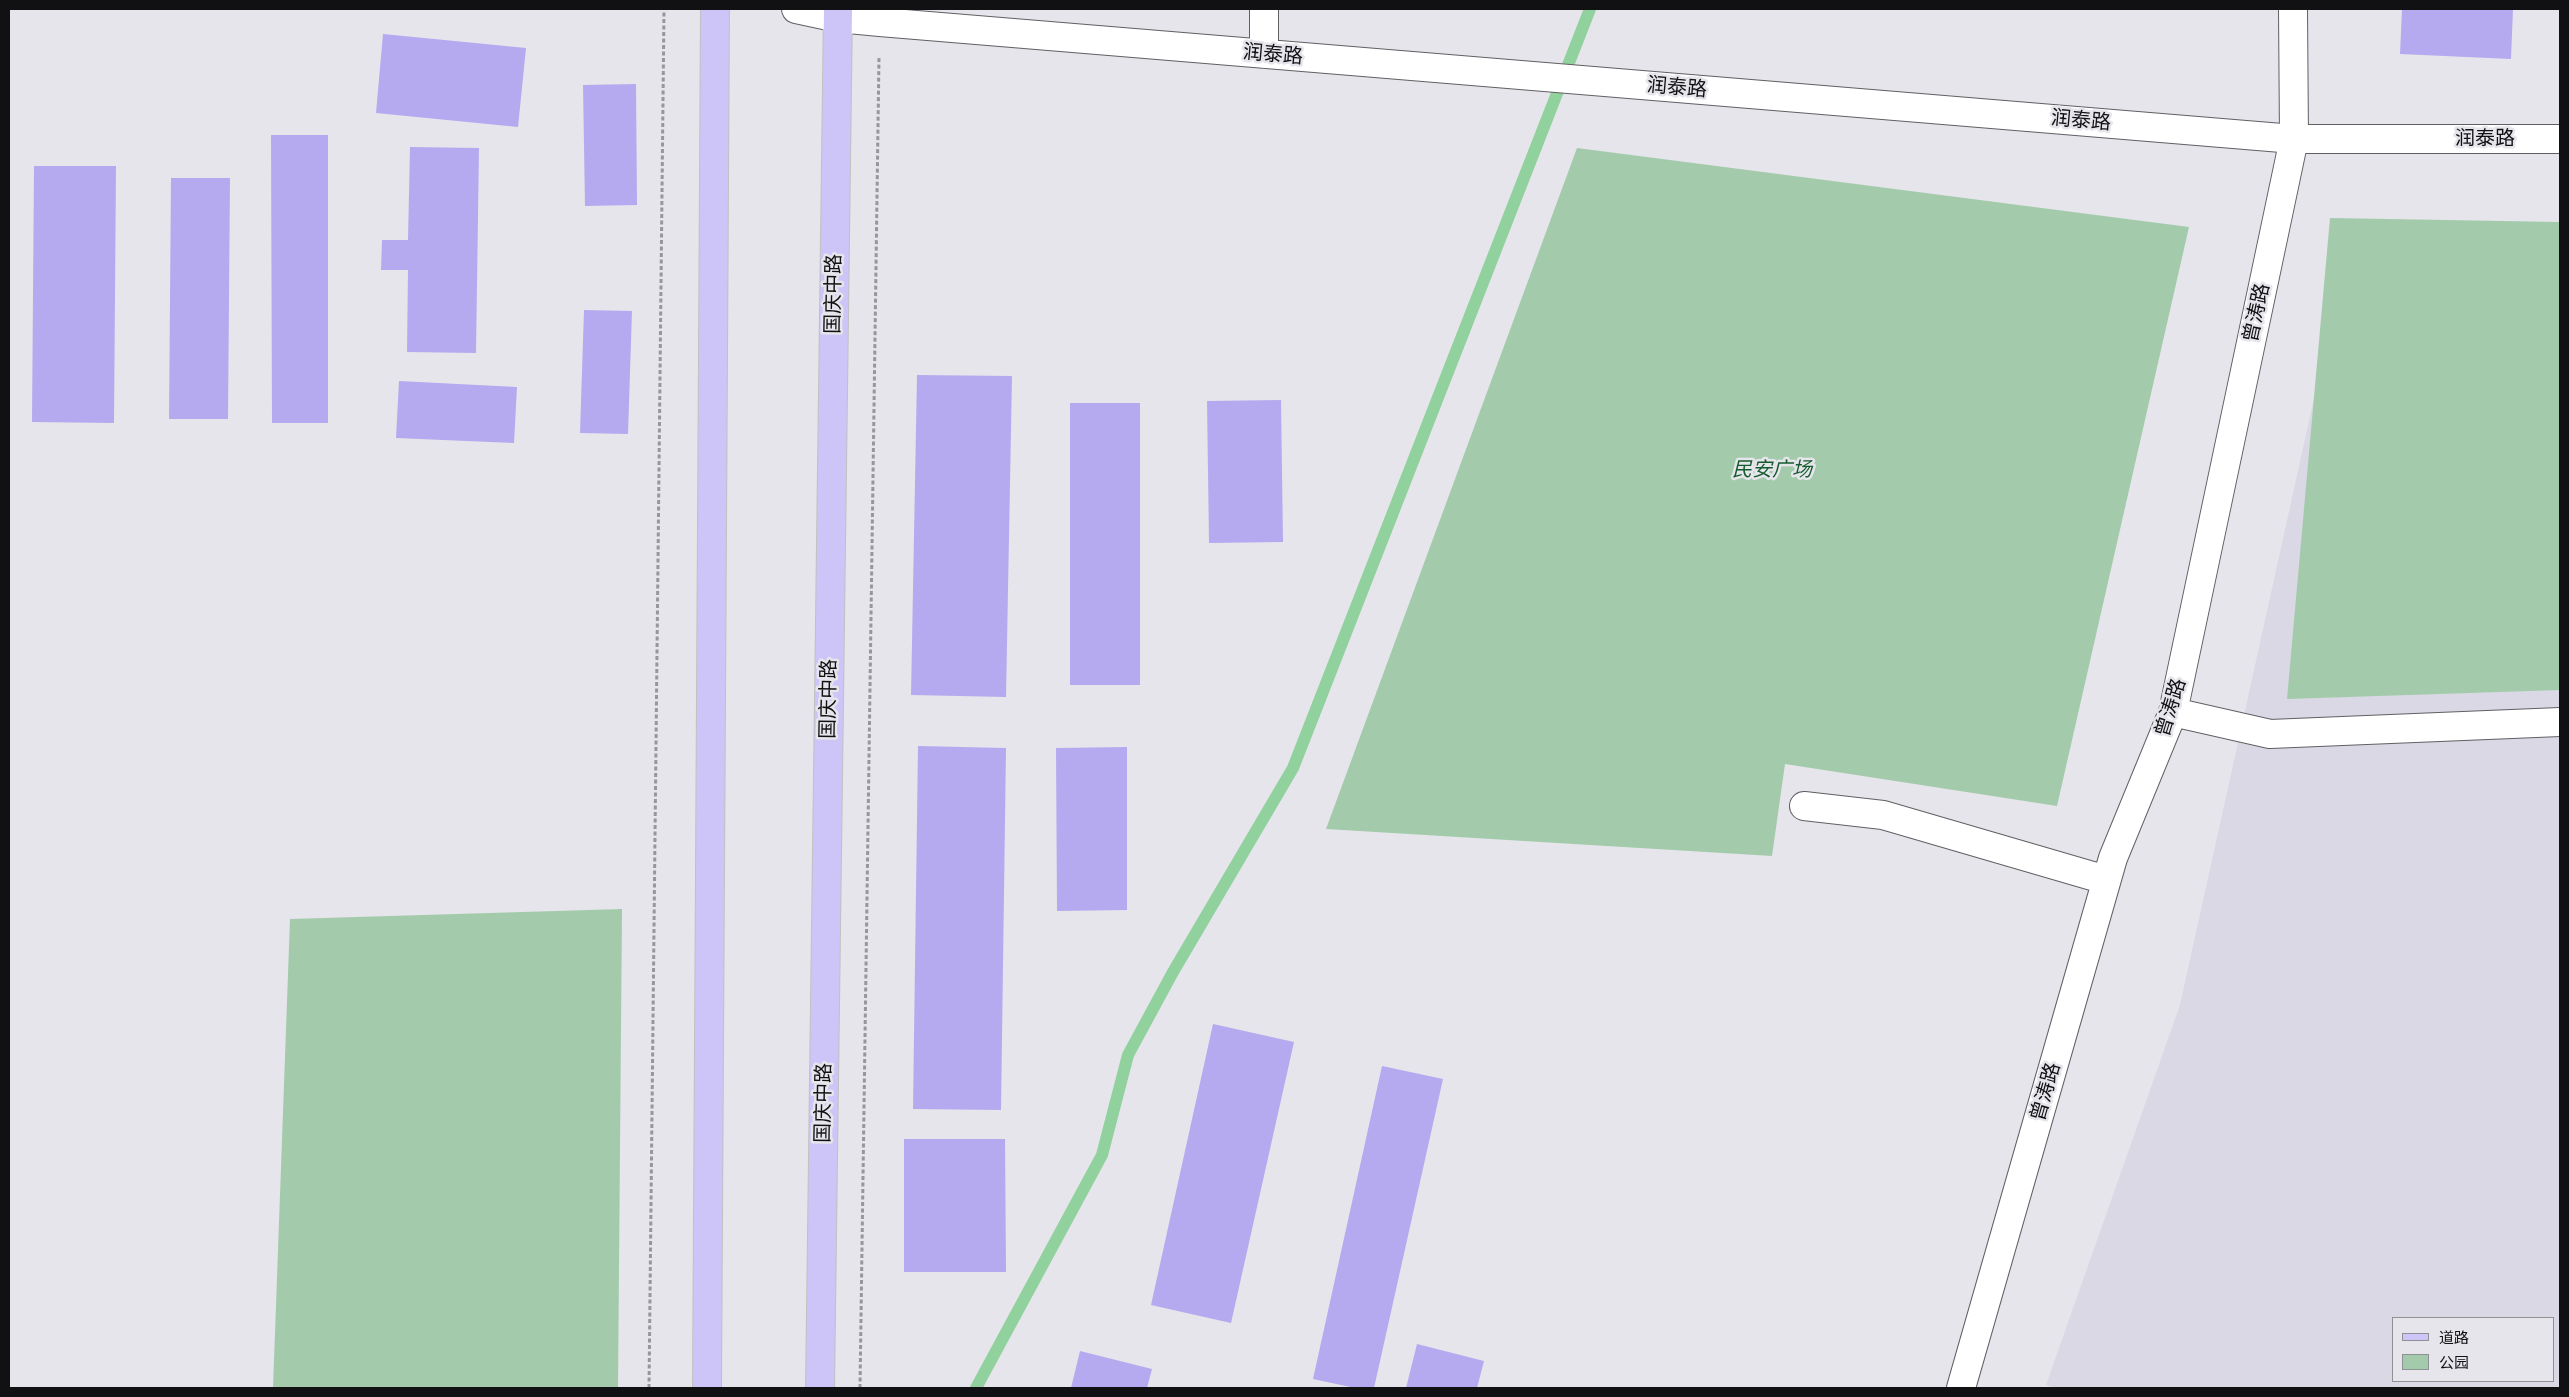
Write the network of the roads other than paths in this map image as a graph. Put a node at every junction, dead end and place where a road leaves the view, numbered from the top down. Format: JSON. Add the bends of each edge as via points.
{"nodes":[{"id":1,"x":715,"y":9,"type":"edge"},
{"id":2,"x":796,"y":9,"type":"edge"},
{"id":3,"x":1264,"y":9,"type":"edge"},
{"id":4,"x":2293,"y":9,"type":"edge"},
{"id":5,"x":838,"y":14,"type":"edge"},
{"id":6,"x":1264,"y":54,"type":"junction"},
{"id":7,"x":2294,"y":139,"type":"junction"},
{"id":8,"x":2560,"y":139,"type":"edge"},
{"id":9,"x":2173,"y":712,"type":"junction"},
{"id":10,"x":2560,"y":722,"type":"edge"},
{"id":11,"x":1804,"y":806,"type":"dead end"},
{"id":12,"x":2106,"y":880,"type":"junction"},
{"id":13,"x":706,"y":1388,"type":"edge"},
{"id":14,"x":820,"y":1388,"type":"edge"},
{"id":15,"x":1961,"y":1388,"type":"edge"}],
"edges":[{"from":1,"to":13,"type":"main road"},
{"from":2,"to":5,"type":"street","name":"润泰路"},
{"from":3,"to":6,"type":"street"},
{"from":4,"to":7,"type":"street","name":"曾涛路"},
{"from":5,"to":6,"type":"street","name":"润泰路","via":[[880,22]]},
{"from":5,"to":14,"type":"main road","name":"国庆中路"},
{"from":6,"to":7,"type":"street","name":"润泰路"},
{"from":7,"to":8,"type":"street","name":"润泰路"},
{"from":7,"to":9,"type":"street","name":"曾涛路"},
{"from":9,"to":10,"type":"street","via":[[2270,734]]},
{"from":9,"to":12,"type":"street","name":"曾涛路"},
{"from":11,"to":12,"type":"street","via":[[1883,816]]},
{"from":12,"to":15,"type":"street","name":"曾涛路"}]}
